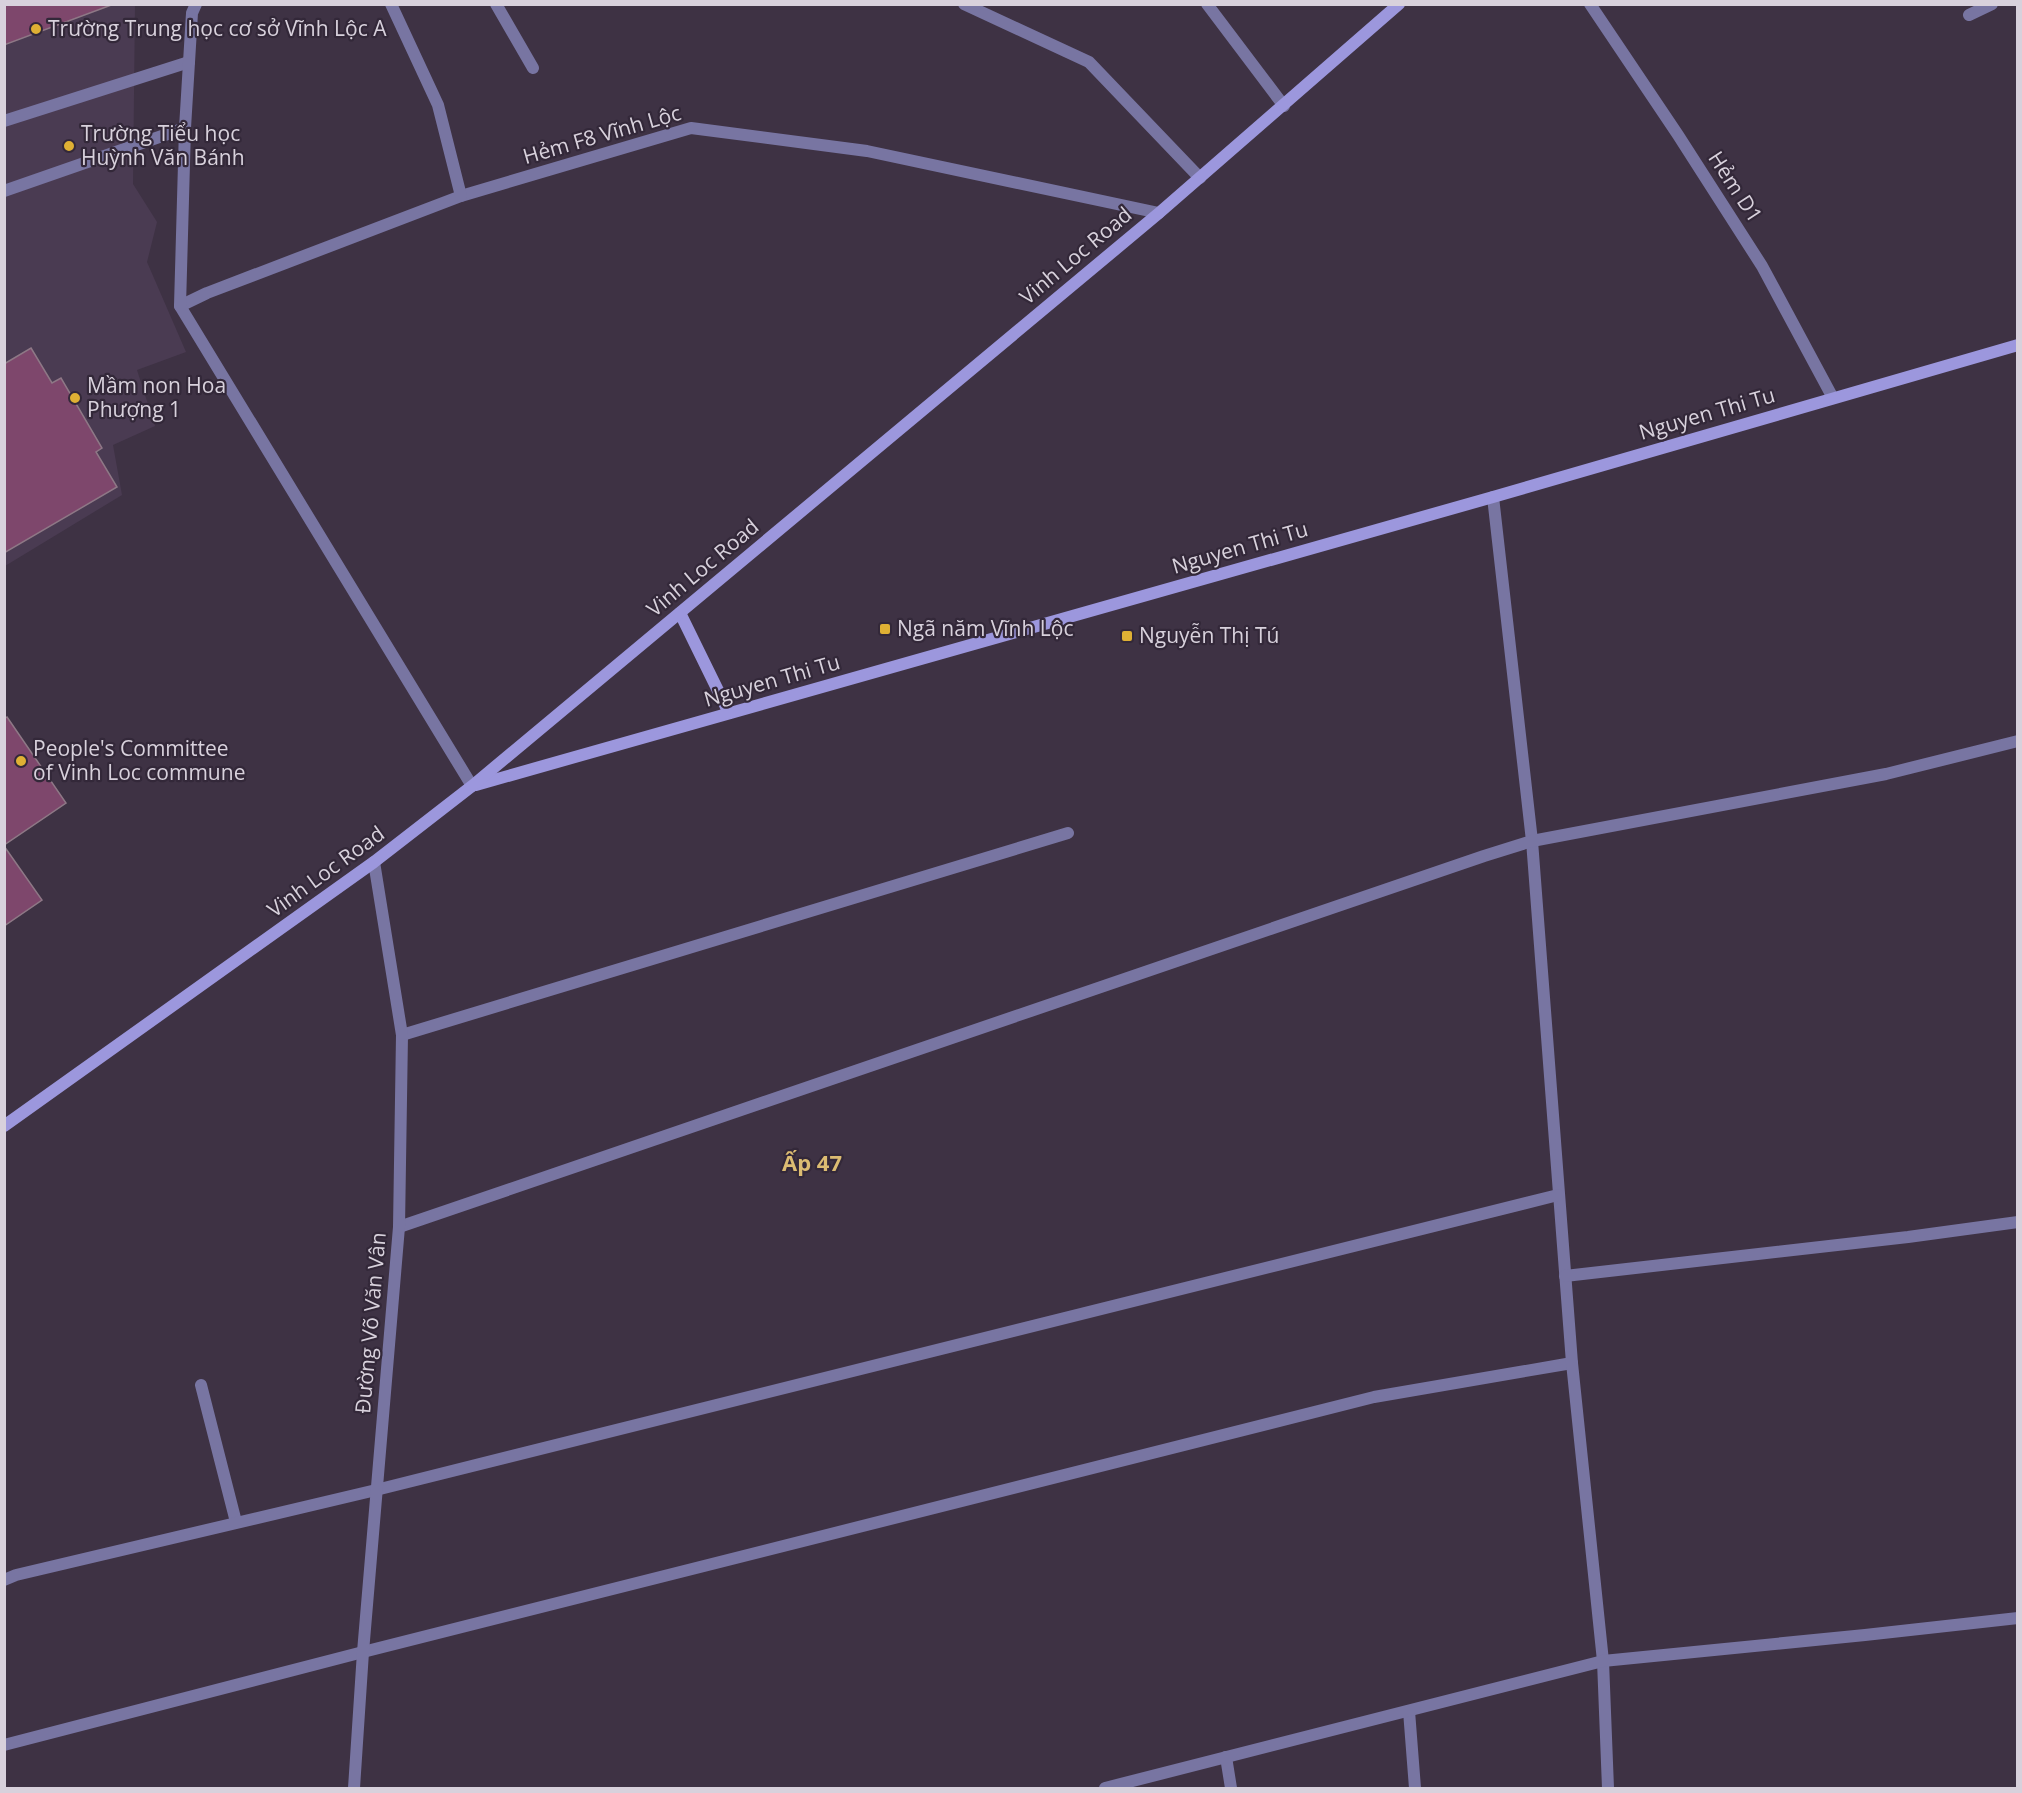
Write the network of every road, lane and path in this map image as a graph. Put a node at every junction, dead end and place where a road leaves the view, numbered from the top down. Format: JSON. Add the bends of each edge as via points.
{"nodes":[{"id":1,"x":196,"y":4,"type":"edge"},
{"id":2,"x":391,"y":4,"type":"edge"},
{"id":3,"x":496,"y":4,"type":"edge"},
{"id":4,"x":964,"y":4,"type":"edge"},
{"id":5,"x":1207,"y":4,"type":"edge"},
{"id":6,"x":1399,"y":4,"type":"edge"},
{"id":7,"x":1590,"y":4,"type":"edge"},
{"id":8,"x":1992,"y":4,"type":"edge"},
{"id":9,"x":1969,"y":15,"type":"dead end"},
{"id":10,"x":189,"y":62,"type":"junction"},
{"id":11,"x":533,"y":68,"type":"dead end"},
{"id":12,"x":1284,"y":106,"type":"junction"},
{"id":13,"x":4,"y":121,"type":"edge"},
{"id":14,"x":185,"y":128,"type":"junction"},
{"id":15,"x":1200,"y":178,"type":"junction"},
{"id":16,"x":4,"y":191,"type":"edge"},
{"id":17,"x":461,"y":196,"type":"junction"},
{"id":18,"x":1159,"y":213,"type":"junction"},
{"id":19,"x":180,"y":306,"type":"junction"},
{"id":20,"x":2018,"y":345,"type":"edge"},
{"id":21,"x":1833,"y":398,"type":"junction"},
{"id":22,"x":1493,"y":497,"type":"junction"},
{"id":23,"x":680,"y":613,"type":"junction"},
{"id":24,"x":729,"y":713,"type":"junction"},
{"id":25,"x":2018,"y":741,"type":"edge"},
{"id":26,"x":472,"y":786,"type":"junction"},
{"id":27,"x":1068,"y":833,"type":"dead end"},
{"id":28,"x":1532,"y":841,"type":"junction"},
{"id":29,"x":374,"y":862,"type":"junction"},
{"id":30,"x":402,"y":1035,"type":"junction"},
{"id":31,"x":4,"y":1126,"type":"edge"},
{"id":32,"x":1558,"y":1194,"type":"junction"},
{"id":33,"x":2018,"y":1222,"type":"edge"},
{"id":34,"x":399,"y":1227,"type":"junction"},
{"id":35,"x":1565,"y":1276,"type":"junction"},
{"id":36,"x":1572,"y":1363,"type":"junction"},
{"id":37,"x":201,"y":1385,"type":"dead end"},
{"id":38,"x":376,"y":1490,"type":"junction"},
{"id":39,"x":236,"y":1522,"type":"junction"},
{"id":40,"x":4,"y":1580,"type":"edge"},
{"id":41,"x":2018,"y":1618,"type":"edge"},
{"id":42,"x":363,"y":1652,"type":"junction"},
{"id":43,"x":1603,"y":1661,"type":"junction"},
{"id":44,"x":1409,"y":1711,"type":"junction"},
{"id":45,"x":4,"y":1745,"type":"edge"},
{"id":46,"x":1226,"y":1757,"type":"junction"},
{"id":47,"x":354,"y":1788,"type":"edge"},
{"id":48,"x":1105,"y":1788,"type":"edge"},
{"id":49,"x":1231,"y":1788,"type":"edge"},
{"id":50,"x":1415,"y":1788,"type":"edge"},
{"id":51,"x":1608,"y":1788,"type":"edge"}],
"edges":[{"from":1,"to":10,"type":"street"},
{"from":2,"to":17,"type":"street","via":[[438,105]]},
{"from":3,"to":11,"type":"street"},
{"from":4,"to":15,"type":"street","via":[[1089,62]]},
{"from":5,"to":12,"type":"street"},
{"from":6,"to":12,"type":"main road","name":"Vinh Loc Road"},
{"from":7,"to":21,"type":"street","name":"Hẻm D1","via":[[1762,266]]},
{"from":8,"to":9,"type":"street"},
{"from":10,"to":13,"type":"street"},
{"from":10,"to":14,"type":"street"},
{"from":12,"to":15,"type":"main road","name":"Vinh Loc Road"},
{"from":14,"to":16,"type":"street"},
{"from":14,"to":19,"type":"street"},
{"from":15,"to":18,"type":"main road","name":"Vinh Loc Road"},
{"from":17,"to":18,"type":"street","name":"Hẻm F8 Vĩnh Lộc","via":[[691,128],[867,151]]},
{"from":17,"to":19,"type":"street","name":"Hẻm F8 Vĩnh Lộc"},
{"from":18,"to":23,"type":"main road","name":"Vinh Loc Road"},
{"from":19,"to":26,"type":"street"},
{"from":20,"to":21,"type":"main road","name":"Nguyen Thi Tu"},
{"from":21,"to":22,"type":"main road","name":"Nguyen Thi Tu"},
{"from":22,"to":24,"type":"main road","name":"Nguyen Thi Tu"},
{"from":22,"to":28,"type":"street"},
{"from":23,"to":24,"type":"main road"},
{"from":23,"to":26,"type":"main road","name":"Vinh Loc Road"},
{"from":24,"to":26,"type":"main road","name":"Nguyen Thi Tu"},
{"from":25,"to":28,"type":"street","via":[[1886,774]]},
{"from":26,"to":29,"type":"main road","name":"Vinh Loc Road"},
{"from":27,"to":30,"type":"street"},
{"from":28,"to":32,"type":"street"},
{"from":28,"to":34,"type":"street"},
{"from":29,"to":30,"type":"street","name":"Đường Võ Văn Vân"},
{"from":29,"to":31,"type":"main road","name":"Vinh Loc Road"},
{"from":30,"to":34,"type":"street","name":"Đường Võ Văn Vân"},
{"from":32,"to":35,"type":"street"},
{"from":32,"to":38,"type":"street"},
{"from":33,"to":35,"type":"street"},
{"from":34,"to":38,"type":"street","name":"Đường Võ Văn Vân"},
{"from":35,"to":36,"type":"street"},
{"from":36,"to":42,"type":"street","via":[[1374,1397]]},
{"from":36,"to":43,"type":"street"},
{"from":37,"to":39,"type":"street"},
{"from":38,"to":39,"type":"street"},
{"from":38,"to":42,"type":"street","name":"Đường Võ Văn Vân"},
{"from":39,"to":40,"type":"street"},
{"from":41,"to":43,"type":"street"},
{"from":42,"to":45,"type":"street"},
{"from":42,"to":47,"type":"street","name":"Đường Võ Văn Vân"},
{"from":43,"to":44,"type":"street"},
{"from":43,"to":51,"type":"street"},
{"from":44,"to":46,"type":"street"},
{"from":44,"to":50,"type":"street"},
{"from":46,"to":48,"type":"street"},
{"from":46,"to":49,"type":"street"}]}
